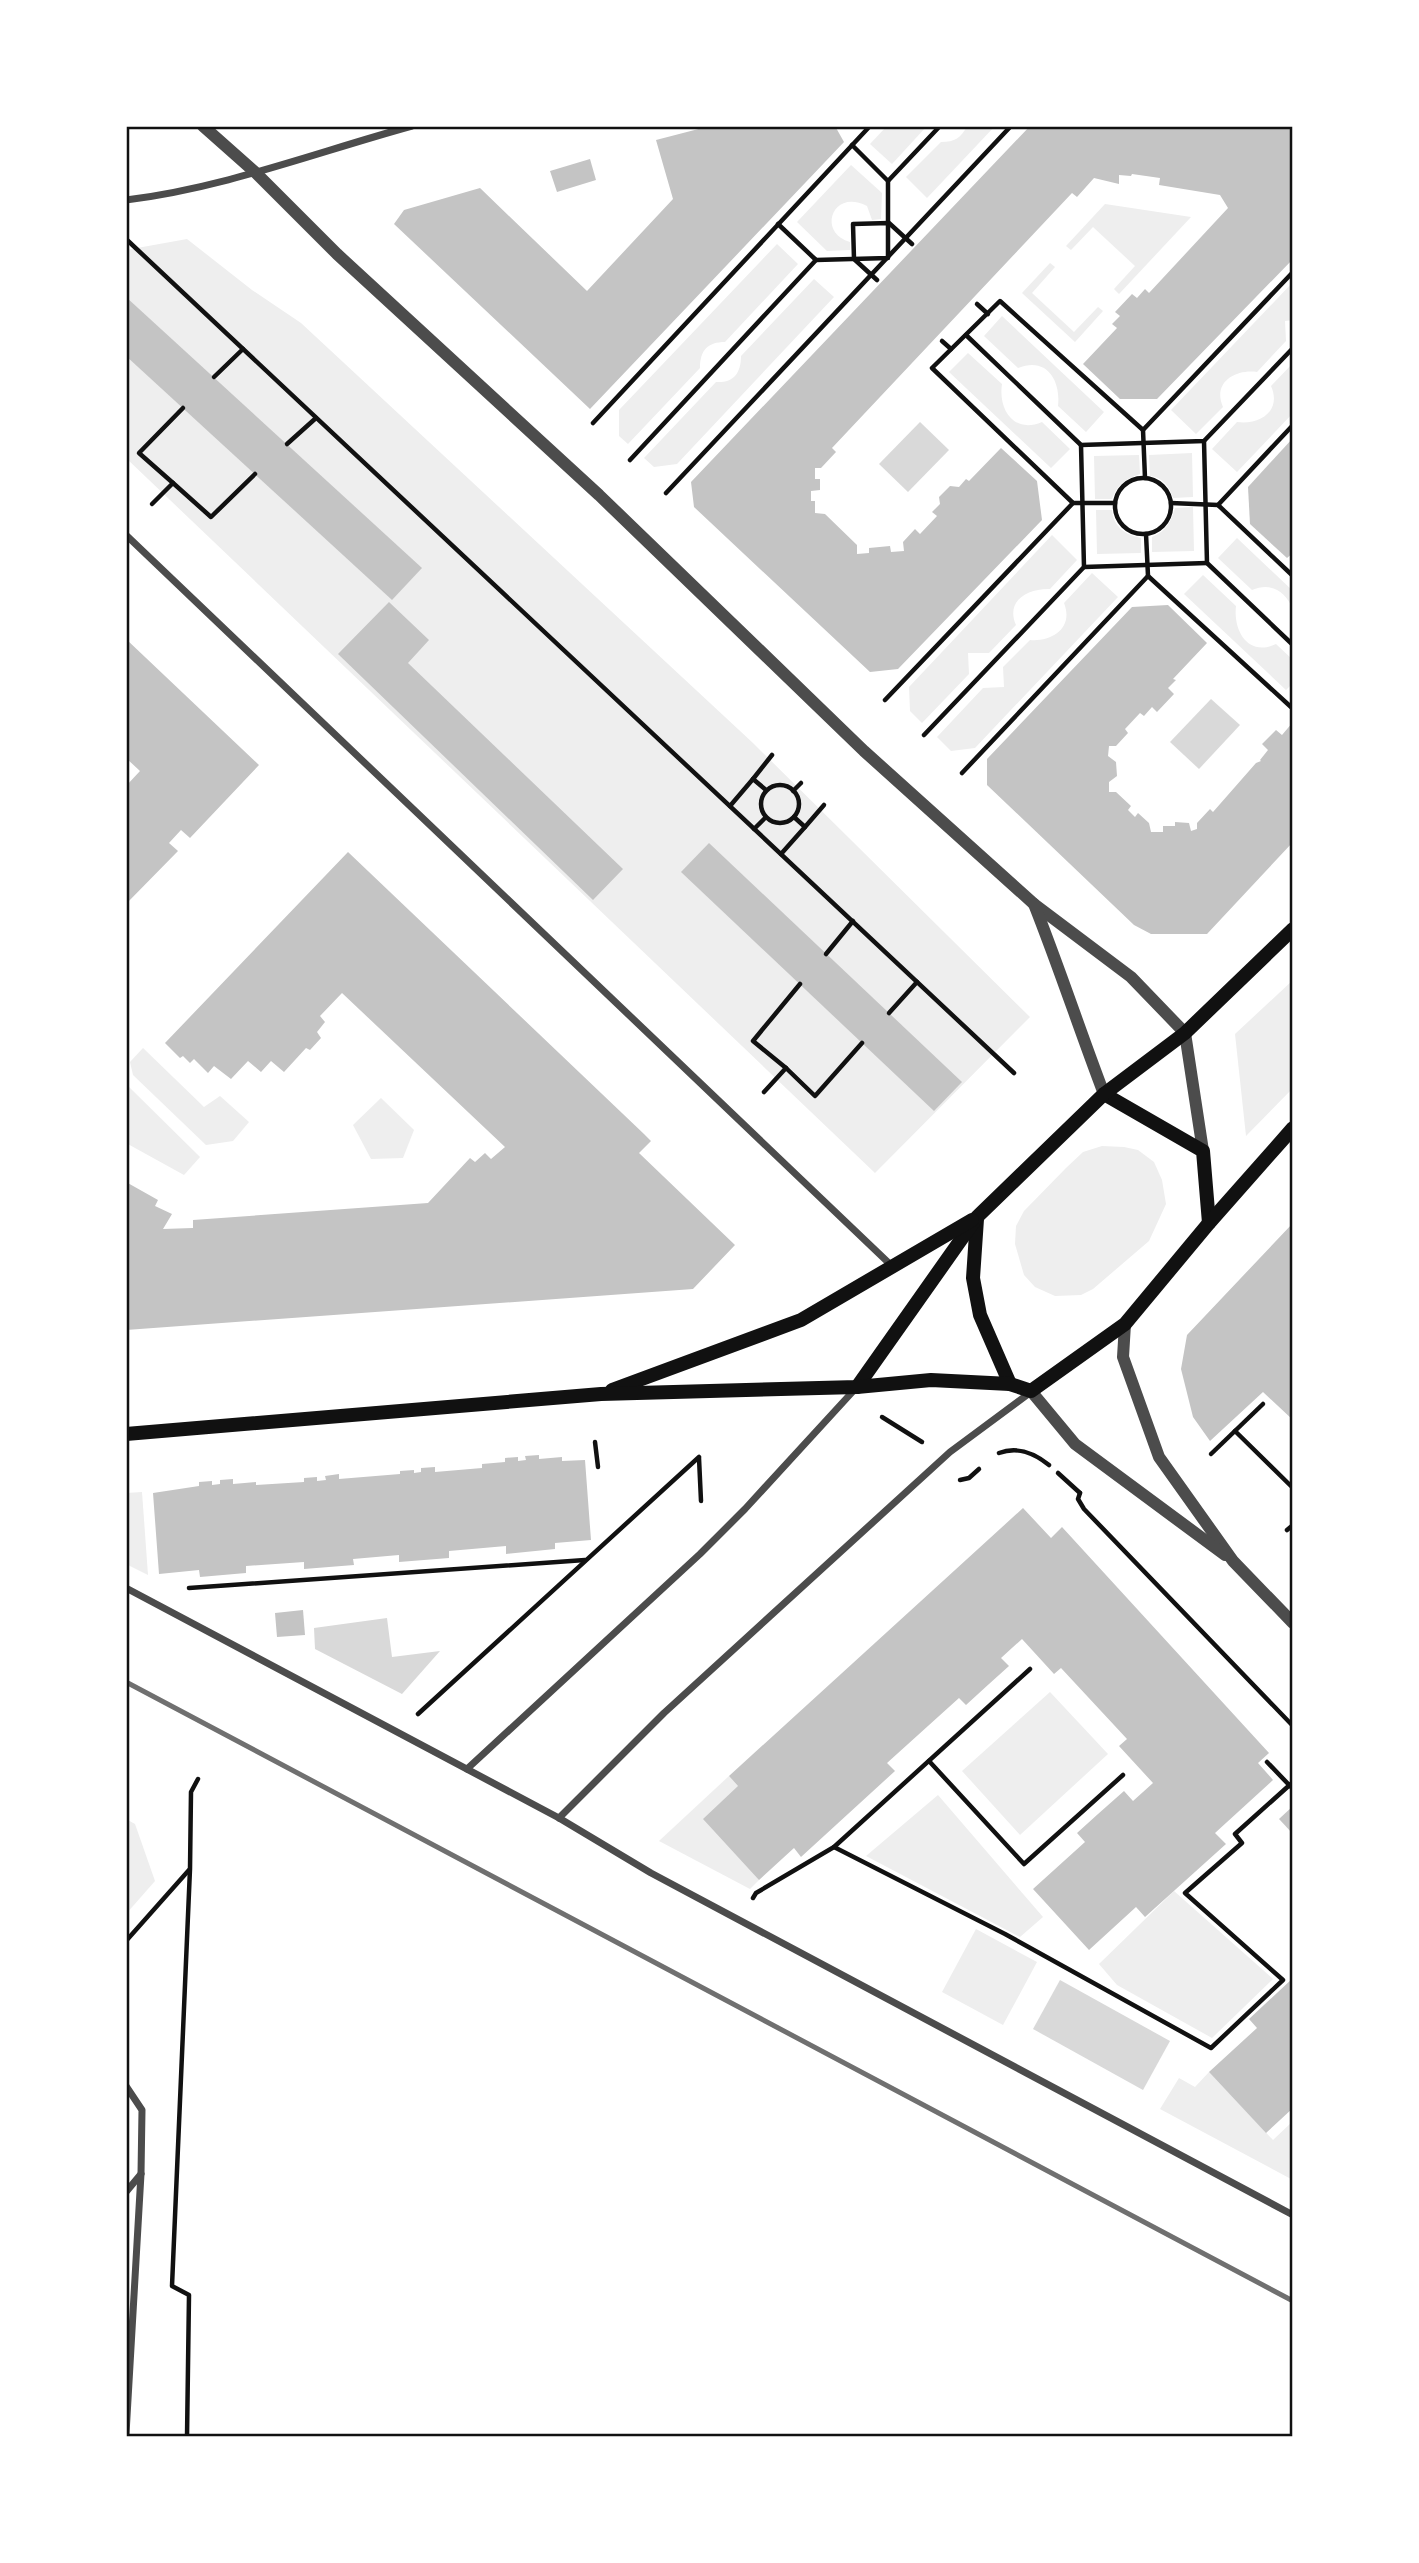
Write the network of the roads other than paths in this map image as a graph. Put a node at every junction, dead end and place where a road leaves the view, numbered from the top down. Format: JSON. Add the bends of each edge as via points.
{"nodes":[{"id":1,"x":203,"y":126,"type":"edge"},
{"id":2,"x":412,"y":126,"type":"edge"},
{"id":3,"x":256,"y":173,"type":"junction"},
{"id":4,"x":126,"y":200,"type":"edge"},
{"id":5,"x":126,"y":535,"type":"edge"},
{"id":6,"x":1034,"y":904,"type":"junction"},
{"id":7,"x":1293,"y":929,"type":"edge"},
{"id":8,"x":1185,"y":1033,"type":"junction"},
{"id":9,"x":1104,"y":1094,"type":"junction"},
{"id":10,"x":1293,"y":1128,"type":"edge"},
{"id":11,"x":1203,"y":1151,"type":"junction"},
{"id":12,"x":977,"y":1217,"type":"junction"},
{"id":13,"x":1209,"y":1223,"type":"junction"},
{"id":14,"x":893,"y":1267,"type":"junction"},
{"id":15,"x":1125,"y":1324,"type":"junction"},
{"id":16,"x":1010,"y":1384,"type":"junction"},
{"id":17,"x":857,"y":1387,"type":"junction"},
{"id":18,"x":1031,"y":1391,"type":"junction"},
{"id":19,"x":601,"y":1394,"type":"junction"},
{"id":20,"x":126,"y":1434,"type":"edge"},
{"id":21,"x":1233,"y":1561,"type":"junction"},
{"id":22,"x":126,"y":1588,"type":"edge"},
{"id":23,"x":1293,"y":1623,"type":"edge"},
{"id":24,"x":467,"y":1769,"type":"junction"},
{"id":25,"x":559,"y":1818,"type":"junction"},
{"id":26,"x":126,"y":2086,"type":"edge"},
{"id":27,"x":141,"y":2174,"type":"junction"},
{"id":28,"x":126,"y":2192,"type":"edge"},
{"id":29,"x":1293,"y":2215,"type":"edge"},
{"id":30,"x":126,"y":2434,"type":"edge"}],
"edges":[{"from":1,"to":3,"type":"street"},
{"from":2,"to":3,"type":"street"},
{"from":3,"to":4,"type":"street","via":[[173,195]]},
{"from":3,"to":6,"type":"street","via":[[864,751]]},
{"from":5,"to":14,"type":"street"},
{"from":6,"to":8,"type":"street","via":[[1131,977]]},
{"from":6,"to":9,"type":"street"},
{"from":7,"to":8,"type":"main road"},
{"from":8,"to":9,"type":"main road"},
{"from":8,"to":11,"type":"street"},
{"from":9,"to":11,"type":"main road"},
{"from":9,"to":12,"type":"main road"},
{"from":10,"to":13,"type":"main road"},
{"from":11,"to":13,"type":"main road"},
{"from":12,"to":14,"type":"main road"},
{"from":12,"to":16,"type":"main road","via":[[973,1278],[980,1315]]},
{"from":12,"to":17,"type":"main road"},
{"from":13,"to":15,"type":"main road"},
{"from":14,"to":19,"type":"main road","via":[[801,1320]]},
{"from":15,"to":18,"type":"main road"},
{"from":15,"to":21,"type":"street","via":[[1123,1357],[1159,1457]]},
{"from":16,"to":17,"type":"main road","via":[[931,1380]]},
{"from":16,"to":18,"type":"main road"},
{"from":17,"to":19,"type":"main road"},
{"from":17,"to":24,"type":"street","via":[[700,1554]]},
{"from":18,"to":21,"type":"street","via":[[1075,1444]]},
{"from":18,"to":25,"type":"street","via":[[941,1461],[664,1713]]},
{"from":19,"to":20,"type":"main road"},
{"from":21,"to":23,"type":"street"},
{"from":22,"to":24,"type":"street"},
{"from":24,"to":25,"type":"street"},
{"from":25,"to":29,"type":"street","via":[[651,1873]]},
{"from":26,"to":27,"type":"street","via":[[142,2110]]},
{"from":27,"to":28,"type":"street"},
{"from":27,"to":30,"type":"street"}]}
